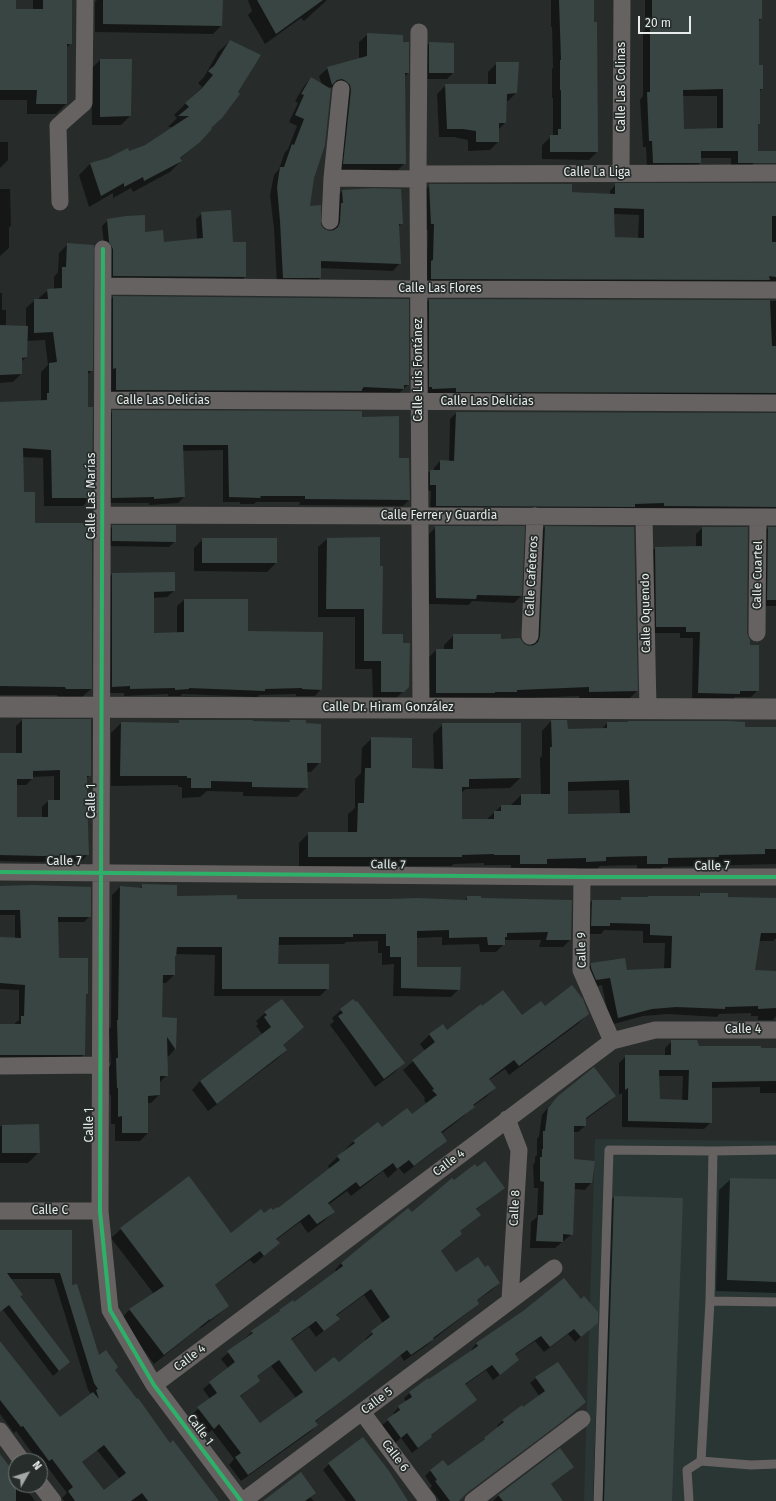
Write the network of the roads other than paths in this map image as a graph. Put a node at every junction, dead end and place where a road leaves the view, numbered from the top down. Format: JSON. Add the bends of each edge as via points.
{"nodes":[{"id":1,"x":85,"y":0,"type":"edge"},
{"id":2,"x":622,"y":0,"type":"edge"},
{"id":3,"x":419,"y":32,"type":"dead end"},
{"id":4,"x":341,"y":89,"type":"dead end"},
{"id":5,"x":621,"y":173,"type":"junction"},
{"id":6,"x":776,"y":173,"type":"edge"},
{"id":7,"x":418,"y":177,"type":"junction"},
{"id":8,"x":332,"y":178,"type":"junction"},
{"id":9,"x":60,"y":202,"type":"dead end"},
{"id":10,"x":330,"y":221,"type":"dead end"},
{"id":11,"x":103,"y":249,"type":"dead end"},
{"id":12,"x":103,"y":286,"type":"junction"},
{"id":13,"x":418,"y":289,"type":"junction"},
{"id":14,"x":776,"y":290,"type":"edge"},
{"id":15,"x":103,"y":400,"type":"junction"},
{"id":16,"x":419,"y":402,"type":"junction"},
{"id":17,"x":776,"y":403,"type":"edge"},
{"id":18,"x":102,"y":515,"type":"junction"},
{"id":19,"x":420,"y":516,"type":"junction"},
{"id":20,"x":535,"y":516,"type":"junction"},
{"id":21,"x":644,"y":517,"type":"junction"},
{"id":22,"x":758,"y":517,"type":"junction"},
{"id":23,"x":776,"y":517,"type":"edge"},
{"id":24,"x":757,"y":633,"type":"dead end"},
{"id":25,"x":530,"y":636,"type":"dead end"},
{"id":26,"x":0,"y":707,"type":"edge"},
{"id":27,"x":102,"y":707,"type":"junction"},
{"id":28,"x":421,"y":709,"type":"junction"},
{"id":29,"x":648,"y":709,"type":"junction"},
{"id":30,"x":776,"y":709,"type":"edge"},
{"id":31,"x":0,"y":872,"type":"edge"},
{"id":32,"x":102,"y":872,"type":"junction"},
{"id":33,"x":582,"y":877,"type":"junction"},
{"id":34,"x":776,"y":877,"type":"edge"},
{"id":35,"x":776,"y":1030,"type":"edge"},
{"id":36,"x":612,"y":1041,"type":"junction"},
{"id":37,"x":101,"y":1065,"type":"junction"},
{"id":38,"x":0,"y":1066,"type":"edge"},
{"id":39,"x":507,"y":1119,"type":"junction"},
{"id":40,"x":776,"y":1150,"type":"edge"},
{"id":41,"x":713,"y":1152,"type":"junction"},
{"id":42,"x":0,"y":1210,"type":"edge"},
{"id":43,"x":100,"y":1211,"type":"junction"},
{"id":44,"x":554,"y":1268,"type":"dead end"},
{"id":45,"x":510,"y":1300,"type":"junction"},
{"id":46,"x":710,"y":1301,"type":"junction"},
{"id":47,"x":776,"y":1302,"type":"edge"},
{"id":48,"x":154,"y":1385,"type":"junction"},
{"id":49,"x":362,"y":1412,"type":"junction"},
{"id":50,"x":582,"y":1419,"type":"dead end"},
{"id":51,"x":0,"y":1431,"type":"edge"},
{"id":52,"x":16,"y":1453,"type":"edge"},
{"id":53,"x":701,"y":1461,"type":"junction"},
{"id":54,"x":776,"y":1464,"type":"edge"},
{"id":55,"x":242,"y":1501,"type":"edge"},
{"id":56,"x":428,"y":1501,"type":"edge"},
{"id":57,"x":473,"y":1501,"type":"edge"},
{"id":58,"x":598,"y":1501,"type":"edge"},
{"id":59,"x":689,"y":1501,"type":"edge"}],
"edges":[{"from":1,"to":9,"type":"street","via":[[84,103],[58,126]]},
{"from":2,"to":5,"type":"street","name":"Calle Las Colinas"},
{"from":3,"to":7,"type":"street","name":"Calle Luis Fontánez"},
{"from":4,"to":8,"type":"street"},
{"from":5,"to":6,"type":"street","name":"Calle La Liga"},
{"from":5,"to":7,"type":"street","name":"Calle La Liga"},
{"from":7,"to":8,"type":"street","name":"Calle La Liga"},
{"from":7,"to":13,"type":"street","name":"Calle Luis Fontánez"},
{"from":8,"to":10,"type":"street"},
{"from":11,"to":12,"type":"street","name":"Calle Las Marías"},
{"from":12,"to":13,"type":"street","name":"Calle Las Flores"},
{"from":12,"to":15,"type":"street","name":"Calle Las Marías"},
{"from":13,"to":14,"type":"street","name":"Calle Las Flores"},
{"from":13,"to":16,"type":"street","name":"Calle Luis Fontánez"},
{"from":15,"to":16,"type":"street","name":"Calle Las Delicias"},
{"from":15,"to":18,"type":"street","name":"Calle Las Marías"},
{"from":16,"to":17,"type":"street","name":"Calle Las Delicias"},
{"from":16,"to":19,"type":"street","name":"Calle Luis Fontánez"},
{"from":18,"to":19,"type":"street","name":"Calle Ferrer y Guardia"},
{"from":18,"to":27,"type":"street","name":"Calle Las Marías"},
{"from":19,"to":20,"type":"street","name":"Calle Ferrer y Guardia"},
{"from":19,"to":28,"type":"street","name":"Calle Luis Fontánez"},
{"from":20,"to":21,"type":"street","name":"Calle Ferrer y Guardia"},
{"from":20,"to":25,"type":"street","name":"Calle Cafeteros"},
{"from":21,"to":22,"type":"street","name":"Calle Ferrer y Guardia"},
{"from":21,"to":29,"type":"street","name":"Calle Oquendo"},
{"from":22,"to":23,"type":"street","name":"Calle Ferrer y Guardia"},
{"from":22,"to":24,"type":"street","name":"Calle Cuartel"},
{"from":26,"to":27,"type":"street","name":"Calle Dr. Hiram González"},
{"from":27,"to":28,"type":"street","name":"Calle Dr. Hiram González"},
{"from":27,"to":32,"type":"street","name":"Calle 1"},
{"from":28,"to":29,"type":"street","name":"Calle Dr. Hiram González"},
{"from":29,"to":30,"type":"street","name":"Calle Dr. Hiram González"},
{"from":31,"to":32,"type":"street","name":"Calle 7"},
{"from":32,"to":33,"type":"street","name":"Calle 7"},
{"from":32,"to":37,"type":"street","name":"Calle 1"},
{"from":33,"to":34,"type":"street","name":"Calle 7"},
{"from":33,"to":36,"type":"street","name":"Calle 9","via":[[581,970]]},
{"from":35,"to":36,"type":"street","name":"Calle 4","via":[[655,1030]]},
{"from":36,"to":39,"type":"street","name":"Calle 4"},
{"from":37,"to":38,"type":"street"},
{"from":37,"to":43,"type":"street","name":"Calle 1"},
{"from":39,"to":45,"type":"street","name":"Calle 8","via":[[519,1150]]},
{"from":39,"to":48,"type":"street","name":"Calle 4"},
{"from":40,"to":41,"type":"lane"},
{"from":41,"to":46,"type":"lane"},
{"from":41,"to":58,"type":"lane","via":[[609,1150]]},
{"from":42,"to":43,"type":"street","name":"Calle C"},
{"from":43,"to":48,"type":"street","name":"Calle 1","via":[[110,1310]]},
{"from":44,"to":45,"type":"street","name":"Calle 5"},
{"from":45,"to":49,"type":"street","name":"Calle 5"},
{"from":46,"to":47,"type":"lane"},
{"from":46,"to":53,"type":"lane"},
{"from":48,"to":55,"type":"street","name":"Calle 1"},
{"from":49,"to":55,"type":"street","name":"Calle 5"},
{"from":49,"to":56,"type":"street","name":"Calle 6"},
{"from":50,"to":57,"type":"street"},
{"from":51,"to":52,"type":"street"},
{"from":53,"to":54,"type":"lane"},
{"from":53,"to":59,"type":"lane","via":[[687,1470]]}]}
